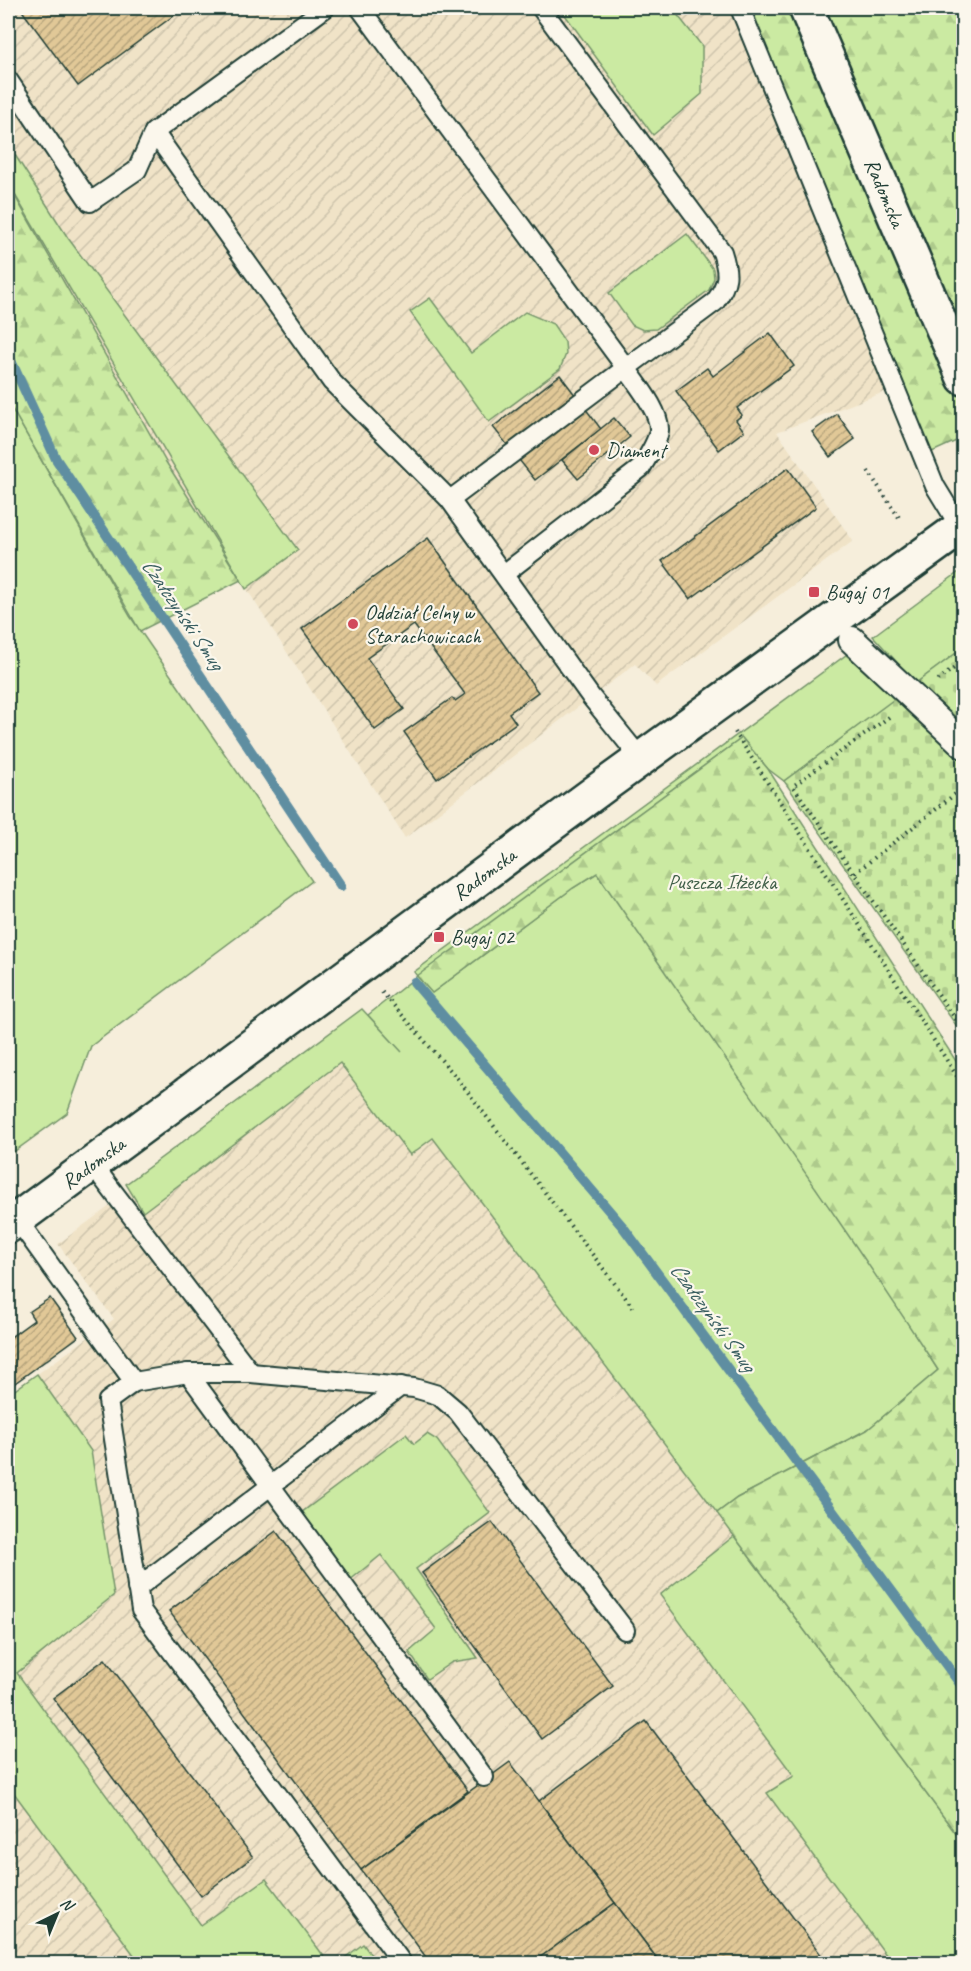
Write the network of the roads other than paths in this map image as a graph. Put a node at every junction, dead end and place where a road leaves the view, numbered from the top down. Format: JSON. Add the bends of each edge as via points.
{"nodes":[{"id":1,"x":325,"y":8,"type":"edge"},
{"id":2,"x":360,"y":8,"type":"edge"},
{"id":3,"x":541,"y":8,"type":"edge"},
{"id":4,"x":740,"y":8,"type":"edge"},
{"id":5,"x":806,"y":8,"type":"edge"},
{"id":6,"x":8,"y":80,"type":"edge"},
{"id":7,"x":154,"y":132,"type":"junction"},
{"id":8,"x":626,"y":368,"type":"junction"},
{"id":9,"x":963,"y":378,"type":"edge"},
{"id":10,"x":450,"y":500,"type":"junction"},
{"id":11,"x":962,"y":526,"type":"edge"},
{"id":12,"x":504,"y":574,"type":"junction"},
{"id":13,"x":852,"y":640,"type":"dead end"},
{"id":14,"x":963,"y":745,"type":"edge"},
{"id":15,"x":641,"y":759,"type":"junction"},
{"id":16,"x":92,"y":1164,"type":"junction"},
{"id":17,"x":12,"y":1222,"type":"edge"},
{"id":18,"x":188,"y":1373,"type":"junction"},
{"id":19,"x":250,"y":1373,"type":"junction"},
{"id":20,"x":134,"y":1382,"type":"junction"},
{"id":21,"x":401,"y":1386,"type":"junction"},
{"id":22,"x":272,"y":1487,"type":"junction"},
{"id":23,"x":137,"y":1588,"type":"junction"},
{"id":24,"x":625,"y":1630,"type":"dead end"},
{"id":25,"x":484,"y":1777,"type":"dead end"},
{"id":26,"x":403,"y":1964,"type":"edge"}],
"edges":[{"from":1,"to":7,"type":"lane"},
{"from":2,"to":8,"type":"lane"},
{"from":3,"to":8,"type":"lane","via":[[722,252],[728,271],[724,289],[715,302]]},
{"from":4,"to":11,"type":"lane","via":[[935,486]]},
{"from":5,"to":9,"type":"street","name":"Radomska"},
{"from":6,"to":7,"type":"lane","via":[[90,202],[137,170]]},
{"from":7,"to":10,"type":"lane","via":[[332,382]]},
{"from":8,"to":10,"type":"lane"},
{"from":8,"to":12,"type":"lane","via":[[656,413],[659,430],[641,468]]},
{"from":10,"to":12,"type":"lane"},
{"from":11,"to":15,"type":"street","name":"Radomska"},
{"from":12,"to":15,"type":"lane","via":[[591,697]]},
{"from":13,"to":14,"type":"street"},
{"from":15,"to":16,"type":"street","name":"Radomska"},
{"from":16,"to":17,"type":"street","name":"Radomska"},
{"from":16,"to":19,"type":"lane"},
{"from":17,"to":20,"type":"lane"},
{"from":18,"to":19,"type":"lane"},
{"from":18,"to":20,"type":"lane"},
{"from":18,"to":22,"type":"lane"},
{"from":19,"to":21,"type":"lane"},
{"from":20,"to":23,"type":"lane","via":[[108,1401]]},
{"from":21,"to":22,"type":"lane"},
{"from":21,"to":24,"type":"lane","via":[[438,1395],[458,1412]]},
{"from":22,"to":23,"type":"lane"},
{"from":22,"to":25,"type":"lane"},
{"from":23,"to":26,"type":"lane","via":[[141,1610]]}]}
